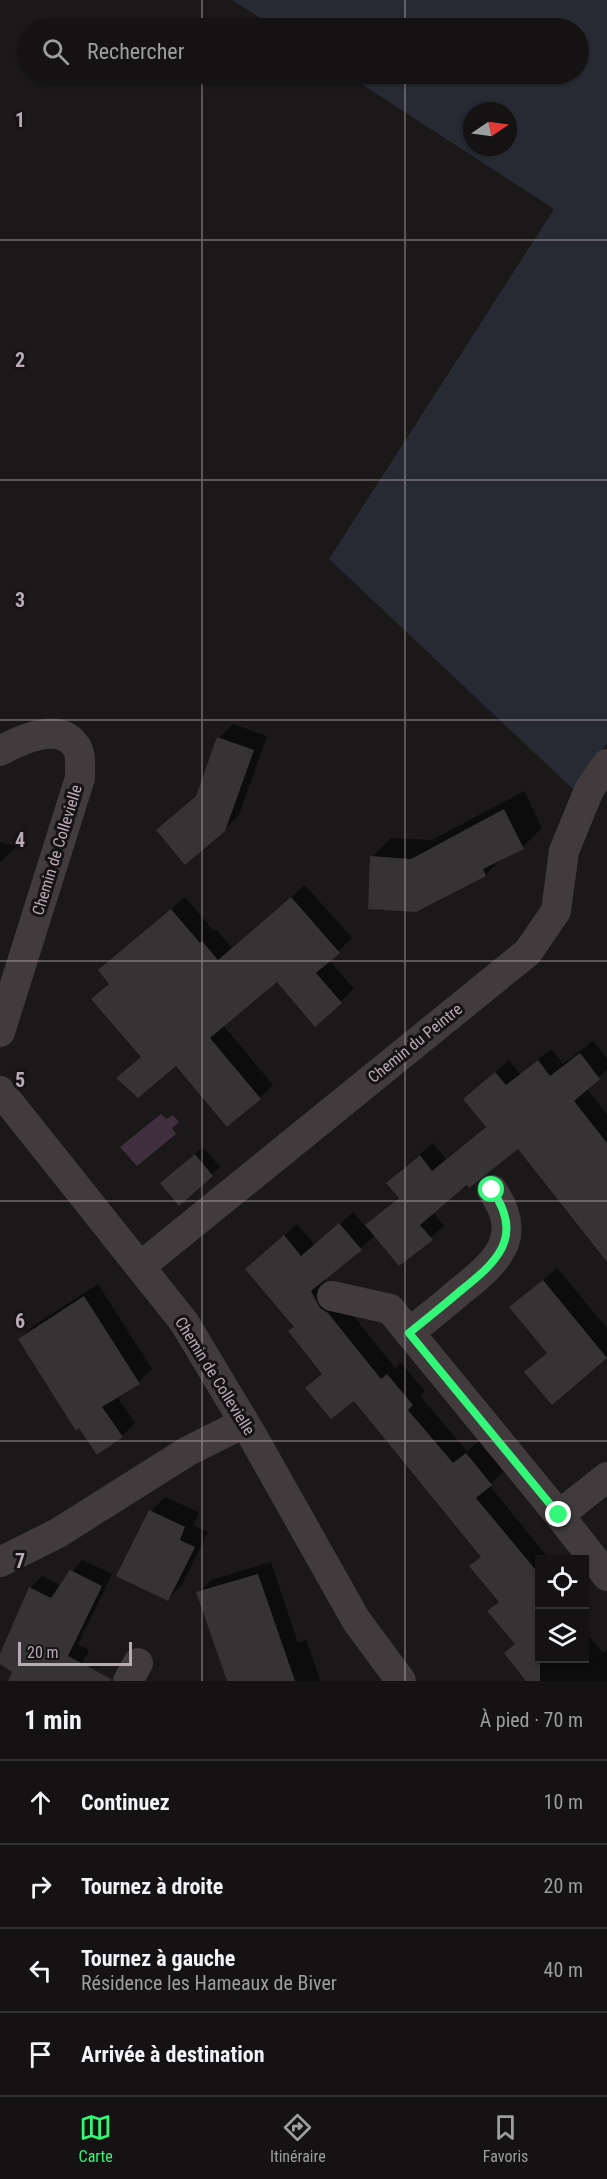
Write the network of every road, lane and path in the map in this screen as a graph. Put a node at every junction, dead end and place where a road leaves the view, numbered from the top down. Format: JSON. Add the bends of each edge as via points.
{"nodes":[{"id":1,"x":0,"y":751,"type":"edge"},
{"id":2,"x":607,"y":764,"type":"edge"},
{"id":3,"x":0,"y":1032,"type":"edge"},
{"id":4,"x":0,"y":1091,"type":"edge"},
{"id":5,"x":492,"y":1190,"type":"dead end"},
{"id":6,"x":141,"y":1266,"type":"junction"},
{"id":7,"x":332,"y":1296,"type":"dead end"},
{"id":8,"x":409,"y":1333,"type":"junction"},
{"id":9,"x":244,"y":1423,"type":"junction"},
{"id":10,"x":607,"y":1477,"type":"edge"},
{"id":11,"x":559,"y":1515,"type":"junction"},
{"id":12,"x":0,"y":1562,"type":"edge"},
{"id":13,"x":607,"y":1576,"type":"edge"},
{"id":14,"x":401,"y":1681,"type":"edge"}],
"edges":[{"from":1,"to":3,"type":"street","name":"Chemin de Collevielle","via":[[31,737],[64,737],[75,745],[80,778]]},
{"from":2,"to":6,"type":"street","name":"Chemin du Peintre","via":[[589,789],[564,851],[556,911],[528,951]]},
{"from":4,"to":6,"type":"street","name":"Chemin de Collevielle"},
{"from":5,"to":8,"type":"street","via":[[504,1207],[508,1224],[504,1245],[492,1266]]},
{"from":6,"to":9,"type":"street","name":"Chemin de Collevielle","via":[[184,1322]]},
{"from":7,"to":8,"type":"street","via":[[390,1309]]},
{"from":8,"to":11,"type":"street"},
{"from":9,"to":12,"type":"street","via":[[188,1451],[58,1533]]},
{"from":9,"to":14,"type":"street","name":"Chemin de Collevielle","via":[[356,1620]]},
{"from":10,"to":11,"type":"street"},
{"from":11,"to":13,"type":"street"}]}
